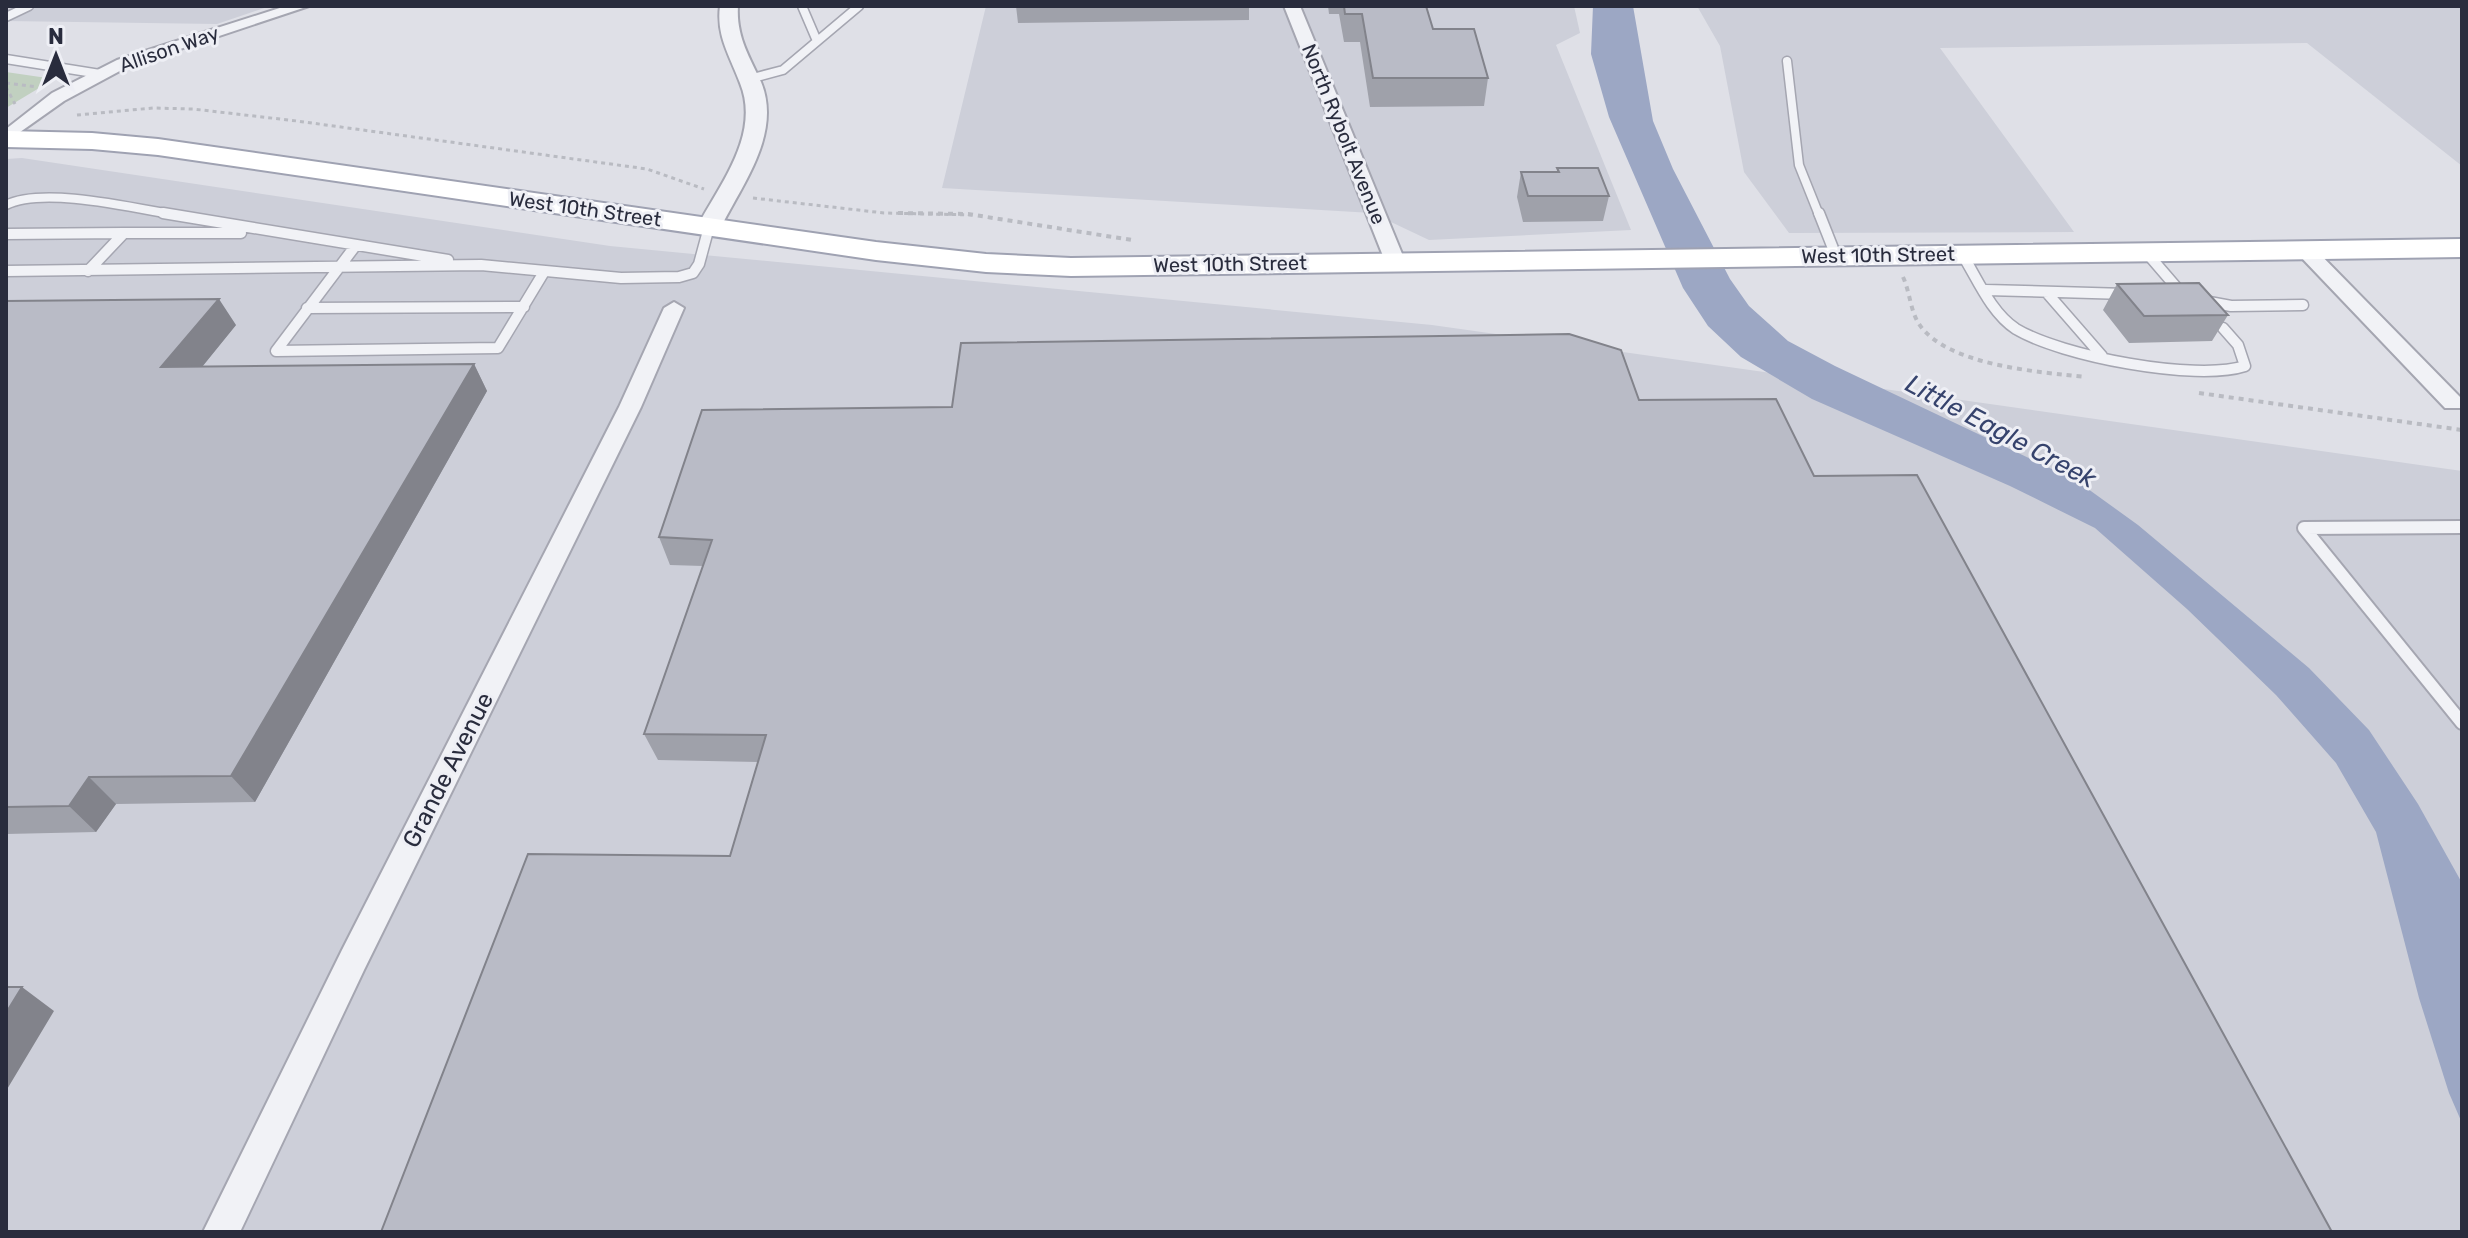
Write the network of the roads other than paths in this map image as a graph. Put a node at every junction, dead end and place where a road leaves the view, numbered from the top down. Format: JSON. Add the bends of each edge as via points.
{"nodes":[{"id":1,"x":29,"y":6,"type":"edge"},
{"id":2,"x":301,"y":6,"type":"edge"},
{"id":3,"x":729,"y":6,"type":"edge"},
{"id":4,"x":802,"y":6,"type":"edge"},
{"id":5,"x":859,"y":6,"type":"edge"},
{"id":6,"x":1292,"y":6,"type":"edge"},
{"id":7,"x":6,"y":17,"type":"edge"},
{"id":8,"x":817,"y":41,"type":"junction"},
{"id":9,"x":6,"y":59,"type":"edge"},
{"id":10,"x":1787,"y":61,"type":"dead end"},
{"id":11,"x":100,"y":74,"type":"junction"},
{"id":12,"x":749,"y":79,"type":"junction"},
{"id":13,"x":6,"y":138,"type":"edge"},
{"id":14,"x":6,"y":205,"type":"edge"},
{"id":15,"x":709,"y":227,"type":"junction"},
{"id":16,"x":124,"y":233,"type":"junction"},
{"id":17,"x":277,"y":233,"type":"junction"},
{"id":18,"x":6,"y":234,"type":"edge"},
{"id":19,"x":356,"y":245,"type":"junction"},
{"id":20,"x":2462,"y":248,"type":"edge"},
{"id":21,"x":2305,"y":250,"type":"junction"},
{"id":22,"x":2146,"y":252,"type":"junction"},
{"id":23,"x":1962,"y":254,"type":"junction"},
{"id":24,"x":1836,"y":256,"type":"junction"},
{"id":25,"x":1395,"y":261,"type":"junction"},
{"id":26,"x":481,"y":265,"type":"junction"},
{"id":27,"x":340,"y":267,"type":"junction"},
{"id":28,"x":6,"y":271,"type":"edge"},
{"id":29,"x":88,"y":271,"type":"junction"},
{"id":30,"x":544,"y":272,"type":"junction"},
{"id":31,"x":1986,"y":290,"type":"junction"},
{"id":32,"x":2048,"y":294,"type":"junction"},
{"id":33,"x":2140,"y":296,"type":"edge"},
{"id":34,"x":2185,"y":297,"type":"junction"},
{"id":35,"x":2170,"y":298,"type":"edge"},
{"id":36,"x":2303,"y":305,"type":"dead end"},
{"id":37,"x":524,"y":307,"type":"junction"},
{"id":38,"x":307,"y":308,"type":"junction"},
{"id":39,"x":674,"y":308,"type":"dead end"},
{"id":40,"x":2202,"y":311,"type":"edge"},
{"id":41,"x":2223,"y":328,"type":"edge"},
{"id":42,"x":2105,"y":359,"type":"junction"},
{"id":43,"x":2453,"y":403,"type":"dead end"},
{"id":44,"x":2462,"y":527,"type":"edge"},
{"id":45,"x":2462,"y":723,"type":"edge"},
{"id":46,"x":221,"y":1232,"type":"edge"}],
"edges":[{"from":1,"to":7,"type":"lane"},
{"from":2,"to":11,"type":"street","name":"Allison Way","via":[[149,53]]},
{"from":3,"to":12,"type":"street","via":[[731,47]]},
{"from":4,"to":8,"type":"lane"},
{"from":5,"to":8,"type":"lane"},
{"from":6,"to":25,"type":"street","name":"North Rybolt Avenue"},
{"from":8,"to":12,"type":"lane","via":[[783,70]]},
{"from":9,"to":11,"type":"lane"},
{"from":10,"to":24,"type":"lane","via":[[1799,165]]},
{"from":11,"to":13,"type":"street","name":"Allison Way","via":[[34,114]]},
{"from":12,"to":15,"type":"street","via":[[757,123]]},
{"from":13,"to":15,"type":"main road","name":"West 10th Street","via":[[158,147]]},
{"from":14,"to":17,"type":"lane","via":[[16,200],[77,199]]},
{"from":15,"to":25,"type":"main road","name":"West 10th Street","via":[[986,263],[1071,267]]},
{"from":15,"to":30,"type":"lane","via":[[699,264],[693,273],[679,277]]},
{"from":16,"to":17,"type":"lane"},
{"from":16,"to":18,"type":"lane"},
{"from":16,"to":29,"type":"lane"},
{"from":17,"to":19,"type":"lane"},
{"from":19,"to":26,"type":"lane"},
{"from":19,"to":27,"type":"lane"},
{"from":20,"to":21,"type":"main road","name":"West 10th Street"},
{"from":21,"to":22,"type":"main road","name":"West 10th Street"},
{"from":21,"to":43,"type":"street"},
{"from":22,"to":23,"type":"main road","name":"West 10th Street"},
{"from":22,"to":34,"type":"lane"},
{"from":23,"to":24,"type":"main road","name":"West 10th Street"},
{"from":23,"to":31,"type":"lane"},
{"from":24,"to":25,"type":"main road","name":"West 10th Street"},
{"from":26,"to":27,"type":"lane"},
{"from":26,"to":30,"type":"lane"},
{"from":27,"to":29,"type":"lane"},
{"from":27,"to":38,"type":"lane"},
{"from":28,"to":29,"type":"lane"},
{"from":30,"to":37,"type":"lane"},
{"from":31,"to":32,"type":"lane"},
{"from":31,"to":42,"type":"lane","via":[[2016,329]]},
{"from":32,"to":33,"type":"lane"},
{"from":32,"to":42,"type":"lane"},
{"from":34,"to":35,"type":"lane"},
{"from":34,"to":36,"type":"lane","via":[[2231,306]]},
{"from":34,"to":40,"type":"lane"},
{"from":37,"to":38,"type":"lane"},
{"from":37,"to":38,"type":"lane","via":[[502,345],[493,350],[276,351]]},
{"from":39,"to":46,"type":"street","name":"Grande Avenue","via":[[630,407]]},
{"from":41,"to":42,"type":"lane","via":[[2244,356],[2245,366],[2239,371],[2216,374]]},
{"from":44,"to":45,"type":"lane","via":[[2304,528]]}]}
